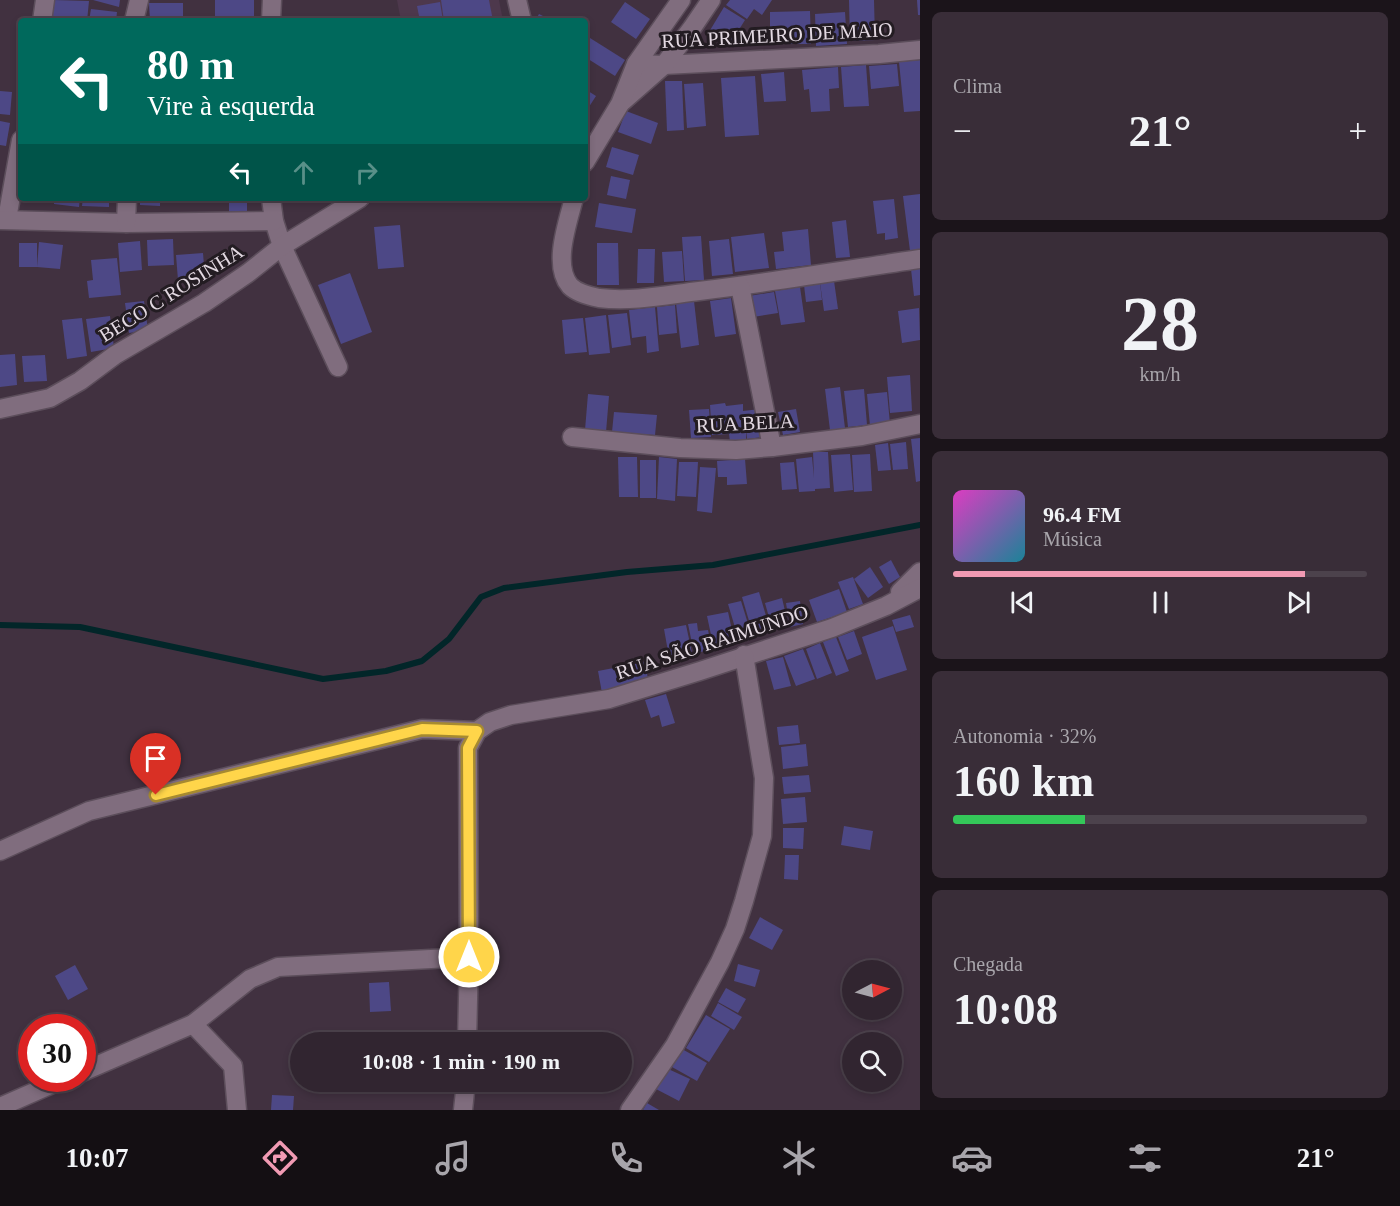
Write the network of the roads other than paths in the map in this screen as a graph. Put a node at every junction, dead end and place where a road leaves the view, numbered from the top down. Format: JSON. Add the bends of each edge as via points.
{"nodes":[{"id":1,"x":45,"y":0,"type":"edge"},
{"id":2,"x":139,"y":0,"type":"edge"},
{"id":3,"x":272,"y":0,"type":"edge"},
{"id":4,"x":517,"y":0,"type":"edge"},
{"id":5,"x":681,"y":0,"type":"edge"},
{"id":6,"x":711,"y":0,"type":"edge"},
{"id":7,"x":42,"y":18,"type":"edge"},
{"id":8,"x":135,"y":18,"type":"edge"},
{"id":9,"x":271,"y":18,"type":"edge"},
{"id":10,"x":521,"y":18,"type":"edge"},
{"id":11,"x":920,"y":50,"type":"edge"},
{"id":12,"x":636,"y":64,"type":"junction"},
{"id":13,"x":664,"y":64,"type":"junction"},
{"id":14,"x":620,"y":105,"type":"junction"},
{"id":15,"x":18,"y":154,"type":"edge"},
{"id":16,"x":588,"y":157,"type":"edge"},
{"id":17,"x":127,"y":201,"type":"edge"},
{"id":18,"x":271,"y":201,"type":"edge"},
{"id":19,"x":355,"y":201,"type":"edge"},
{"id":20,"x":573,"y":201,"type":"edge"},
{"id":21,"x":4,"y":219,"type":"edge"},
{"id":22,"x":274,"y":221,"type":"junction"},
{"id":23,"x":126,"y":223,"type":"junction"},
{"id":24,"x":282,"y":246,"type":"junction"},
{"id":25,"x":920,"y":259,"type":"edge"},
{"id":26,"x":740,"y":286,"type":"junction"},
{"id":27,"x":338,"y":367,"type":"dead end"},
{"id":28,"x":0,"y":409,"type":"edge"},
{"id":29,"x":920,"y":424,"type":"edge"},
{"id":30,"x":572,"y":437,"type":"dead end"},
{"id":31,"x":772,"y":447,"type":"junction"},
{"id":32,"x":920,"y":572,"type":"edge"},
{"id":33,"x":920,"y":588,"type":"edge"},
{"id":34,"x":886,"y":606,"type":"junction"},
{"id":35,"x":744,"y":655,"type":"junction"},
{"id":36,"x":477,"y":731,"type":"junction"},
{"id":37,"x":0,"y":851,"type":"edge"},
{"id":38,"x":469,"y":957,"type":"junction"},
{"id":39,"x":193,"y":1024,"type":"junction"},
{"id":40,"x":467,"y":1032,"type":"edge"},
{"id":41,"x":96,"y":1066,"type":"edge"},
{"id":42,"x":34,"y":1092,"type":"edge"},
{"id":43,"x":465,"y":1092,"type":"edge"},
{"id":44,"x":0,"y":1107,"type":"edge"},
{"id":45,"x":237,"y":1110,"type":"edge"},
{"id":46,"x":462,"y":1110,"type":"edge"},
{"id":47,"x":630,"y":1110,"type":"edge"}],
"edges":[{"from":1,"to":7,"type":"street"},
{"from":2,"to":8,"type":"street"},
{"from":3,"to":9,"type":"street"},
{"from":4,"to":10,"type":"street"},
{"from":5,"to":12,"type":"street"},
{"from":6,"to":13,"type":"street"},
{"from":11,"to":13,"type":"street","name":"RUA PRIMEIRO DE MAIO"},
{"from":12,"to":13,"type":"street","name":"RUA PRIMEIRO DE MAIO"},
{"from":12,"to":14,"type":"street"},
{"from":13,"to":14,"type":"street"},
{"from":14,"to":16,"type":"street"},
{"from":15,"to":21,"type":"street"},
{"from":17,"to":23,"type":"street"},
{"from":18,"to":22,"type":"street"},
{"from":19,"to":24,"type":"street","name":"BECO C ROSINHA"},
{"from":20,"to":26,"type":"street","via":[[562,244],[562,271],[570,286],[582,294],[639,298]]},
{"from":21,"to":23,"type":"street","name":"BECO C ROSINHA"},
{"from":22,"to":23,"type":"street","name":"BECO C ROSINHA"},
{"from":22,"to":24,"type":"street"},
{"from":24,"to":27,"type":"street"},
{"from":24,"to":28,"type":"street","name":"BECO C ROSINHA","via":[[204,303],[115,355],[60,393]]},
{"from":25,"to":26,"type":"street"},
{"from":26,"to":31,"type":"street"},
{"from":29,"to":31,"type":"street","name":"RUA BELA"},
{"from":30,"to":31,"type":"street","name":"RUA BELA","via":[[680,448]]},
{"from":32,"to":34,"type":"street"},
{"from":33,"to":34,"type":"street","name":"RUA SÃO RAIMUNDO"},
{"from":34,"to":35,"type":"street","name":"RUA SÃO RAIMUNDO","via":[[832,628]]},
{"from":35,"to":36,"type":"street","name":"RUA SÃO RAIMUNDO","via":[[609,699],[511,716]]},
{"from":35,"to":47,"type":"street","via":[[764,778],[762,836],[735,929],[720,962],[675,1045]]},
{"from":36,"to":37,"type":"street","via":[[422,729],[89,812]]},
{"from":36,"to":38,"type":"street","via":[[468,748]]},
{"from":38,"to":39,"type":"street","via":[[278,967],[250,979]]},
{"from":38,"to":40,"type":"street"},
{"from":39,"to":41,"type":"street"},
{"from":39,"to":45,"type":"street","via":[[233,1066]]},
{"from":42,"to":44,"type":"street"},
{"from":43,"to":46,"type":"street"}]}
